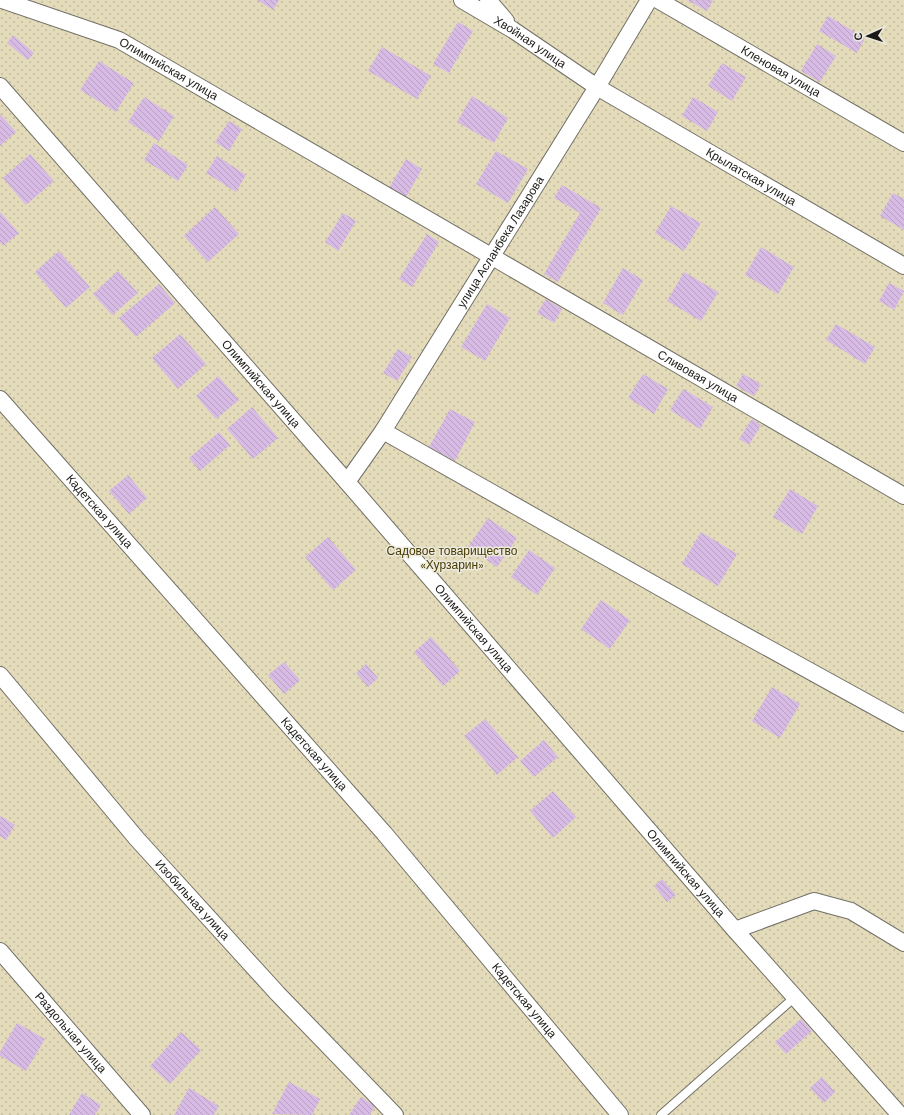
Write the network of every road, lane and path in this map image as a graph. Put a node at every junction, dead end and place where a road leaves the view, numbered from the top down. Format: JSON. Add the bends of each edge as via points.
{"nodes":[{"id":1,"x":2,"y":0,"type":"edge"},
{"id":2,"x":462,"y":0,"type":"edge"},
{"id":3,"x":488,"y":0,"type":"edge"},
{"id":4,"x":649,"y":0,"type":"edge"},
{"id":5,"x":658,"y":0,"type":"edge"},
{"id":6,"x":513,"y":30,"type":"junction"},
{"id":7,"x":0,"y":86,"type":"edge"},
{"id":8,"x":597,"y":87,"type":"junction"},
{"id":9,"x":904,"y":143,"type":"edge"},
{"id":10,"x":492,"y":256,"type":"junction"},
{"id":11,"x":904,"y":266,"type":"edge"},
{"id":12,"x":0,"y":399,"type":"edge"},
{"id":13,"x":383,"y":431,"type":"junction"},
{"id":14,"x":348,"y":482,"type":"junction"},
{"id":15,"x":904,"y":496,"type":"edge"},
{"id":16,"x":0,"y":675,"type":"edge"},
{"id":17,"x":904,"y":723,"type":"edge"},
{"id":18,"x":735,"y":930,"type":"junction"},
{"id":19,"x":904,"y":943,"type":"edge"},
{"id":20,"x":0,"y":951,"type":"edge"},
{"id":21,"x":795,"y":997,"type":"junction"},
{"id":22,"x":142,"y":1115,"type":"edge"},
{"id":23,"x":395,"y":1115,"type":"edge"},
{"id":24,"x":620,"y":1115,"type":"edge"},
{"id":25,"x":661,"y":1115,"type":"edge"},
{"id":26,"x":900,"y":1115,"type":"edge"}],
"edges":[{"from":1,"to":10,"type":"street","name":"Олимпийская улица","via":[[119,40]]},
{"from":2,"to":6,"type":"street","name":"Хвойная улица"},
{"from":3,"to":6,"type":"street"},
{"from":4,"to":8,"type":"street","name":"улица Асланбека Лазарова"},
{"from":5,"to":9,"type":"street","name":"Кленовая улица"},
{"from":6,"to":8,"type":"street","name":"Хвойная улица"},
{"from":7,"to":14,"type":"street","name":"Олимпийская улица"},
{"from":8,"to":10,"type":"street","name":"улица Асланбека Лазарова"},
{"from":8,"to":11,"type":"street","name":"Крылатская улица"},
{"from":10,"to":13,"type":"street","name":"улица Асланбека Лазарова"},
{"from":10,"to":15,"type":"street","name":"Сливовая улица"},
{"from":12,"to":24,"type":"street","name":"Кадетская улица","via":[[384,833]]},
{"from":13,"to":14,"type":"street","name":"улица Асланбека Лазарова"},
{"from":13,"to":17,"type":"street"},
{"from":14,"to":18,"type":"street","name":"Олимпийская улица"},
{"from":16,"to":23,"type":"street","name":"Изобильная улица","via":[[137,839],[278,994]]},
{"from":18,"to":19,"type":"street","via":[[814,901],[851,911]]},
{"from":18,"to":21,"type":"street","name":"Олимпийская улица"},
{"from":20,"to":22,"type":"street","name":"Раздольная улица"},
{"from":21,"to":25,"type":"lane"},
{"from":21,"to":26,"type":"street","name":"Олимпийская улица"}]}
